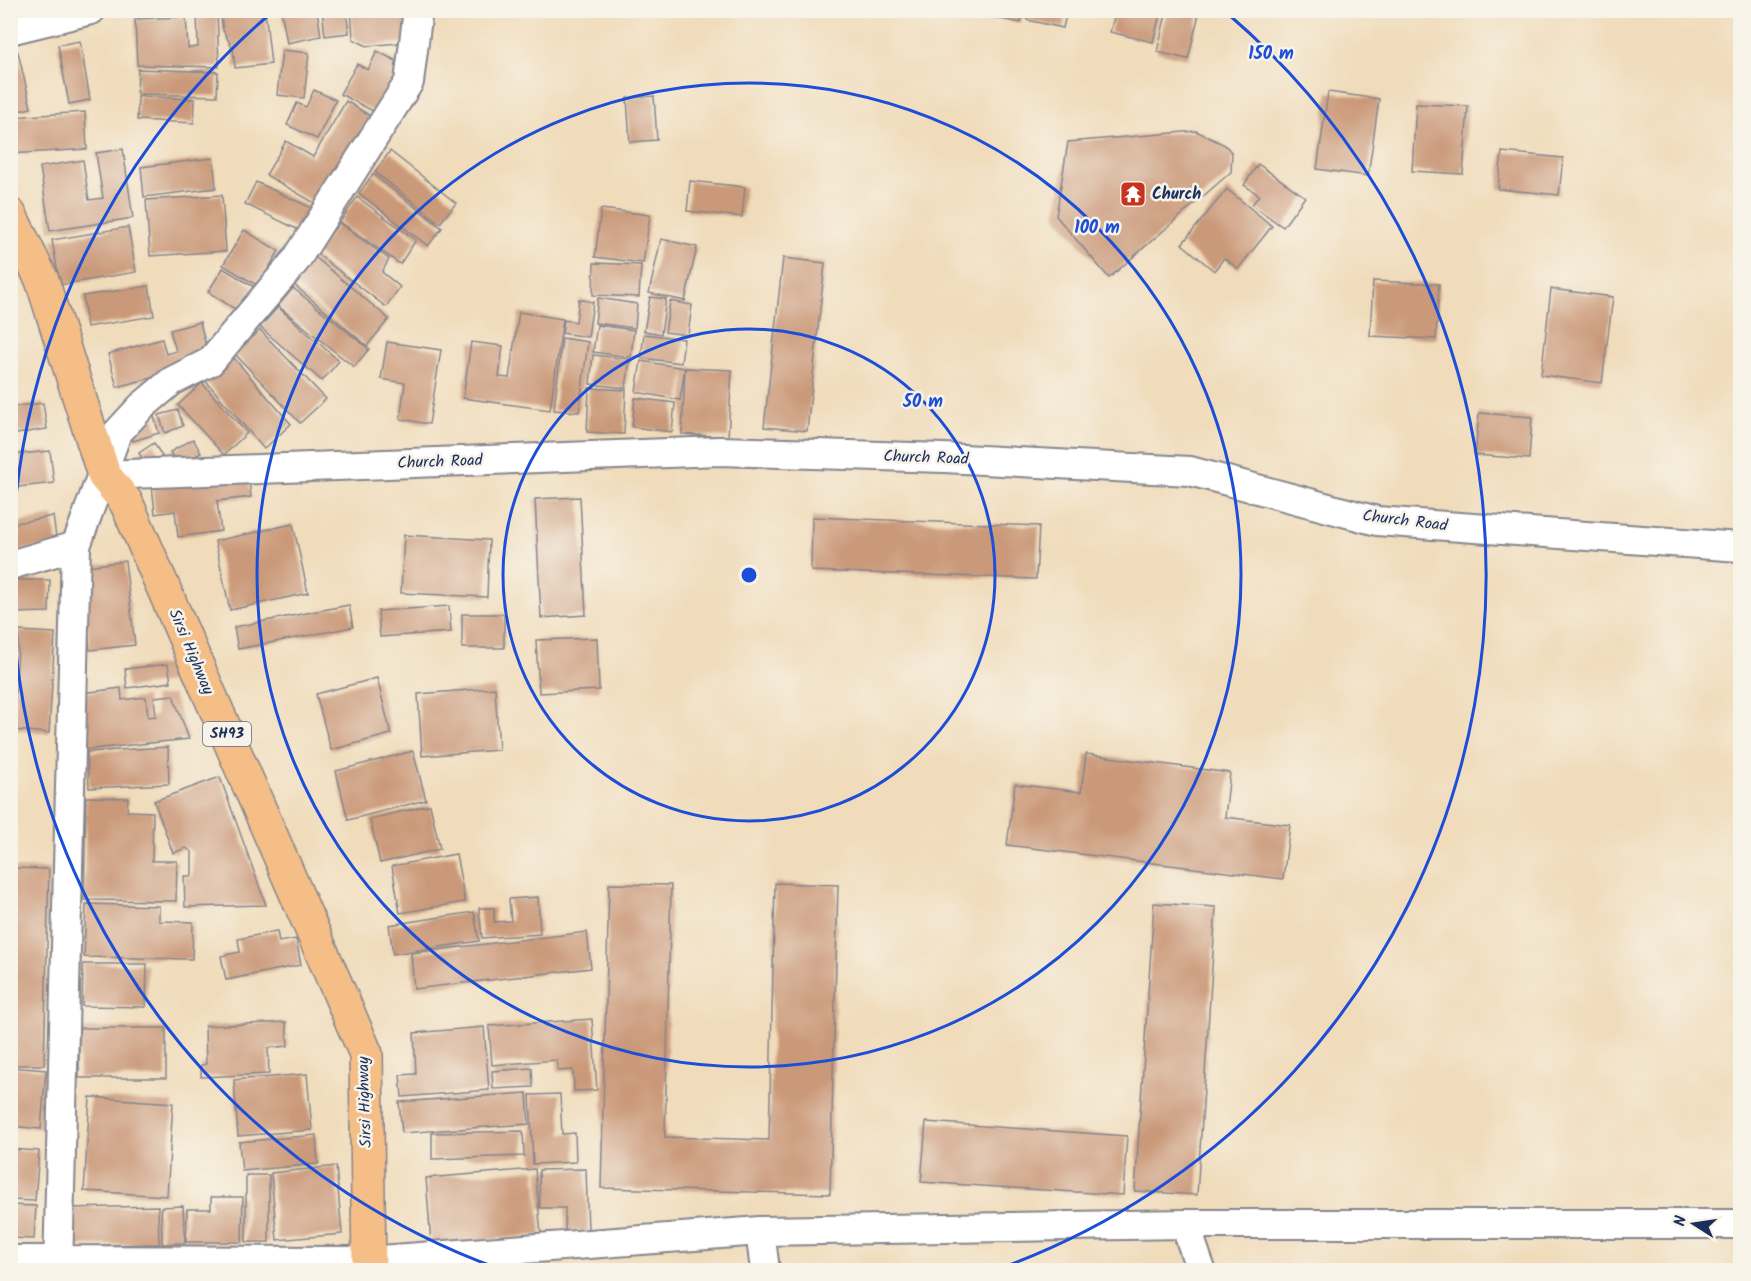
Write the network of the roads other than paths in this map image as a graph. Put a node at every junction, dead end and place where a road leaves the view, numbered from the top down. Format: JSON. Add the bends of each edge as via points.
{"nodes":[{"id":1,"x":91,"y":10,"type":"edge"},
{"id":2,"x":418,"y":10,"type":"edge"},
{"id":3,"x":10,"y":30,"type":"edge"},
{"id":4,"x":10,"y":215,"type":"edge"},
{"id":5,"x":104,"y":475,"type":"junction"},
{"id":6,"x":76,"y":546,"type":"junction"},
{"id":7,"x":1740,"y":547,"type":"edge"},
{"id":8,"x":10,"y":565,"type":"edge"},
{"id":9,"x":1185,"y":1224,"type":"junction"},
{"id":10,"x":1740,"y":1224,"type":"edge"},
{"id":11,"x":760,"y":1231,"type":"junction"},
{"id":12,"x":10,"y":1260,"type":"edge"},
{"id":13,"x":57,"y":1266,"type":"edge"},
{"id":14,"x":368,"y":1266,"type":"edge"},
{"id":15,"x":765,"y":1270,"type":"edge"},
{"id":16,"x":1201,"y":1270,"type":"edge"}],
"edges":[{"from":1,"to":3,"type":"street"},
{"from":2,"to":5,"type":"street","via":[[409,82],[296,260],[210,362],[172,381],[117,433]]},
{"from":4,"to":5,"type":"main road","name":"Sirsi Highway","number":"SH93","via":[[42,280]]},
{"from":5,"to":6,"type":"street"},
{"from":5,"to":7,"type":"street","name":"Church Road","via":[[719,451],[944,458],[1190,471],[1377,521]]},
{"from":5,"to":14,"type":"main road","name":"Sirsi Highway","number":"SH93","via":[[126,502],[366,1054]]},
{"from":6,"to":8,"type":"street"},
{"from":6,"to":13,"type":"street"},
{"from":9,"to":10,"type":"street"},
{"from":9,"to":11,"type":"street"},
{"from":9,"to":16,"type":"street"},
{"from":11,"to":14,"type":"street"},
{"from":11,"to":15,"type":"street"},
{"from":12,"to":13,"type":"street"},
{"from":13,"to":14,"type":"street"}]}
